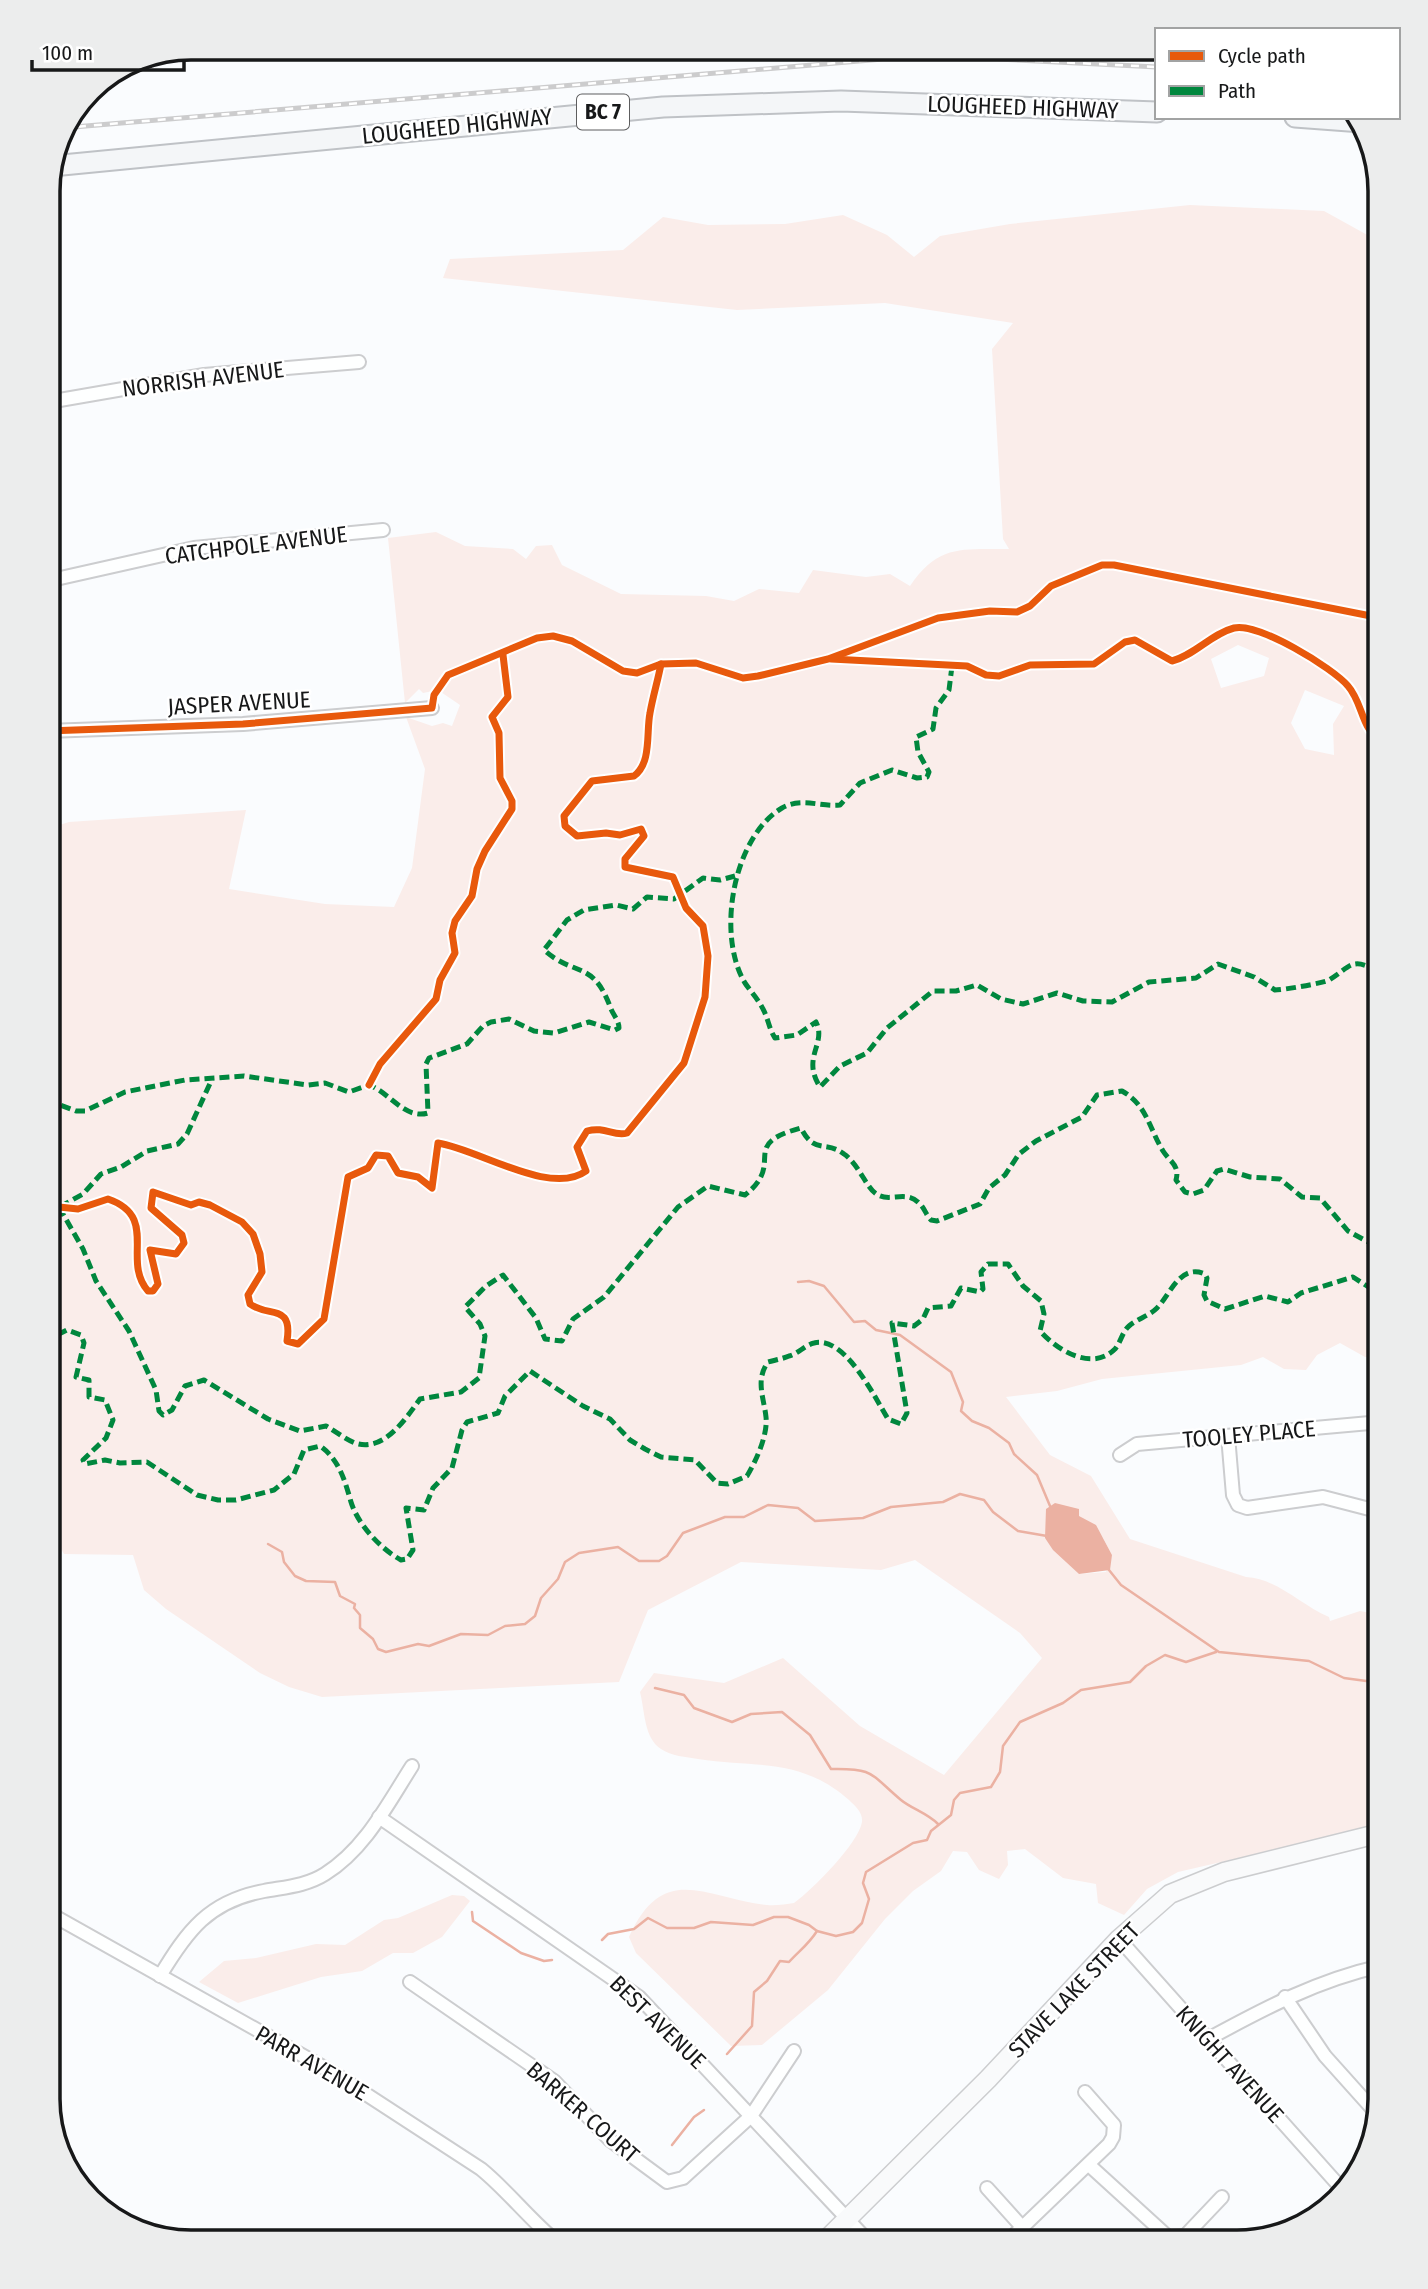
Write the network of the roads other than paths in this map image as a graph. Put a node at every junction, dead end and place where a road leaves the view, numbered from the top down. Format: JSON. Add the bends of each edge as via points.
{"nodes":[{"id":1,"x":1155,"y":112,"type":"edge"},
{"id":2,"x":1322,"y":119,"type":"edge"},
{"id":3,"x":1348,"y":121,"type":"edge"},
{"id":4,"x":63,"y":165,"type":"edge"},
{"id":5,"x":359,"y":362,"type":"dead end"},
{"id":6,"x":60,"y":400,"type":"edge"},
{"id":7,"x":383,"y":530,"type":"dead end"},
{"id":8,"x":60,"y":578,"type":"edge"},
{"id":9,"x":432,"y":708,"type":"dead end"},
{"id":10,"x":60,"y":731,"type":"edge"},
{"id":11,"x":1368,"y":1423,"type":"edge"},
{"id":12,"x":1227,"y":1436,"type":"junction"},
{"id":13,"x":1120,"y":1455,"type":"dead end"},
{"id":14,"x":1368,"y":1509,"type":"edge"},
{"id":15,"x":412,"y":1766,"type":"dead end"},
{"id":16,"x":379,"y":1817,"type":"junction"},
{"id":17,"x":1368,"y":1836,"type":"edge"},
{"id":18,"x":60,"y":1919,"type":"edge"},
{"id":19,"x":1119,"y":1940,"type":"junction"},
{"id":20,"x":1368,"y":1969,"type":"edge"},
{"id":21,"x":160,"y":1976,"type":"junction"},
{"id":22,"x":410,"y":1982,"type":"dead end"},
{"id":23,"x":1285,"y":1997,"type":"junction"},
{"id":24,"x":1208,"y":2039,"type":"junction"},
{"id":25,"x":794,"y":2051,"type":"dead end"},
{"id":26,"x":1085,"y":2092,"type":"dead end"},
{"id":27,"x":1368,"y":2103,"type":"edge"},
{"id":28,"x":751,"y":2116,"type":"junction"},
{"id":29,"x":1089,"y":2165,"type":"junction"},
{"id":30,"x":1337,"y":2183,"type":"edge"},
{"id":31,"x":987,"y":2188,"type":"dead end"},
{"id":32,"x":1222,"y":2197,"type":"dead end"},
{"id":33,"x":849,"y":2219,"type":"junction"},
{"id":34,"x":1022,"y":2227,"type":"junction"},
{"id":35,"x":541,"y":2229,"type":"edge"},
{"id":36,"x":837,"y":2230,"type":"edge"},
{"id":37,"x":858,"y":2230,"type":"edge"},
{"id":38,"x":1019,"y":2230,"type":"edge"},
{"id":39,"x":1160,"y":2230,"type":"edge"},
{"id":40,"x":1191,"y":2230,"type":"edge"}],
"edges":[{"from":1,"to":4,"type":"main road","name":"LOUGHEED HIGHWAY","number":"BC 7","via":[[841,101],[663,107]]},
{"from":2,"to":3,"type":"main road"},
{"from":5,"to":6,"type":"street","name":"NORRISH AVENUE","via":[[204,375]]},
{"from":7,"to":8,"type":"street","name":"CATCHPOLE AVENUE","via":[[194,548]]},
{"from":9,"to":10,"type":"street","name":"JASPER AVENUE","via":[[243,724]]},
{"from":11,"to":12,"type":"street","name":"TOOLEY PLACE"},
{"from":12,"to":13,"type":"street","name":"TOOLEY PLACE","via":[[1137,1444]]},
{"from":12,"to":14,"type":"street","via":[[1238,1505],[1247,1508],[1323,1497]]},
{"from":15,"to":16,"type":"street"},
{"from":16,"to":21,"type":"street","via":[[351,1856],[324,1875],[296,1886],[248,1894],[203,1917]]},
{"from":16,"to":28,"type":"street","name":"BEST AVENUE","via":[[626,1986]]},
{"from":17,"to":19,"type":"main road","name":"STAVE LAKE STREET","via":[[1182,1887]]},
{"from":18,"to":21,"type":"street","name":"PARR AVENUE"},
{"from":19,"to":24,"type":"street","name":"KNIGHT AVENUE"},
{"from":19,"to":33,"type":"main road","name":"STAVE LAKE STREET"},
{"from":20,"to":23,"type":"street"},
{"from":21,"to":35,"type":"street","name":"PARR AVENUE","via":[[332,2072],[481,2169]]},
{"from":22,"to":28,"type":"street","name":"BARKER COURT","via":[[554,2081],[610,2140],[662,2180],[683,2178]]},
{"from":23,"to":24,"type":"street"},
{"from":23,"to":27,"type":"street","via":[[1325,2056]]},
{"from":24,"to":30,"type":"street","name":"KNIGHT AVENUE"},
{"from":25,"to":28,"type":"street","name":"BARKER COURT"},
{"from":26,"to":29,"type":"street","via":[[1114,2125],[1109,2144]]},
{"from":28,"to":33,"type":"street","name":"BEST AVENUE"},
{"from":29,"to":34,"type":"street"},
{"from":29,"to":39,"type":"street"},
{"from":31,"to":34,"type":"street"},
{"from":32,"to":40,"type":"street"},
{"from":33,"to":36,"type":"main road","name":"STAVE LAKE STREET"},
{"from":33,"to":37,"type":"street","name":"BEST AVENUE"},
{"from":34,"to":38,"type":"street"}]}
